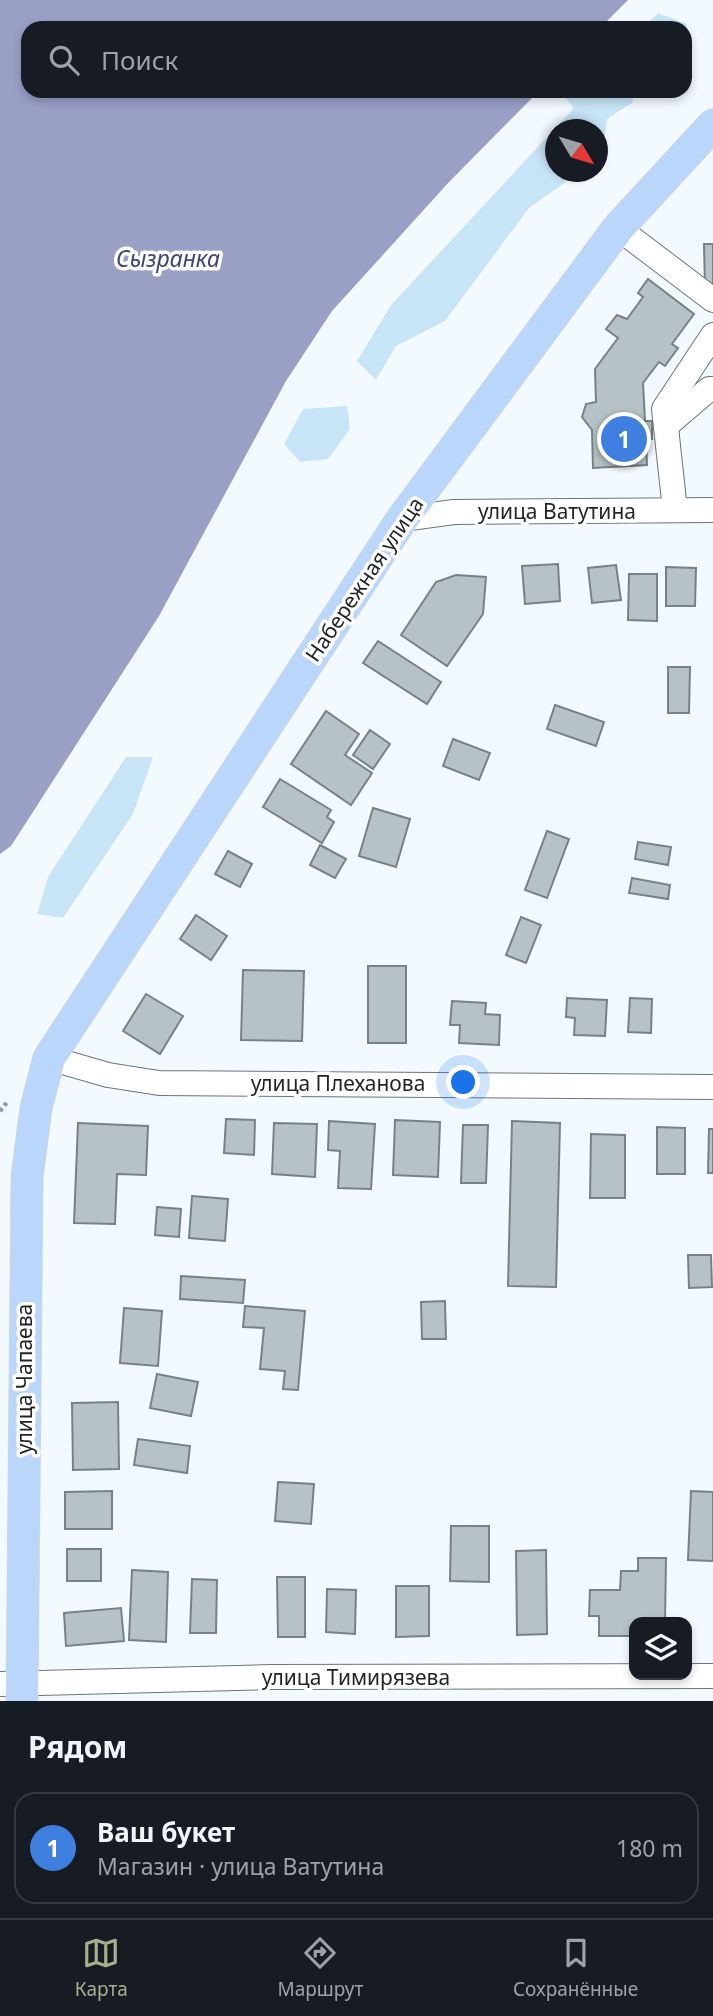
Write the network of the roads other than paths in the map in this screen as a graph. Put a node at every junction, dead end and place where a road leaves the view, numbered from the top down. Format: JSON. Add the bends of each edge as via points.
{"nodes":[{"id":1,"x":713,"y":125,"type":"edge"},
{"id":2,"x":618,"y":228,"type":"junction"},
{"id":3,"x":713,"y":300,"type":"edge"},
{"id":4,"x":713,"y":335,"type":"edge"},
{"id":5,"x":713,"y":389,"type":"edge"},
{"id":6,"x":666,"y":426,"type":"junction"},
{"id":7,"x":675,"y":510,"type":"junction"},
{"id":8,"x":713,"y":510,"type":"edge"},
{"id":9,"x":402,"y":519,"type":"junction"},
{"id":10,"x":49,"y":1058,"type":"junction"},
{"id":11,"x":713,"y":1087,"type":"edge"},
{"id":12,"x":713,"y":1676,"type":"edge"},
{"id":13,"x":15,"y":1689,"type":"edge"}],
"edges":[{"from":1,"to":2,"type":"main road","name":"Набережная улица"},
{"from":2,"to":3,"type":"street"},
{"from":2,"to":9,"type":"main road","name":"Набережная улица"},
{"from":4,"to":6,"type":"street","via":[[664,409]]},
{"from":5,"to":6,"type":"street"},
{"from":6,"to":7,"type":"street"},
{"from":7,"to":8,"type":"street","name":"улица Ватутина"},
{"from":7,"to":9,"type":"street","name":"улица Ватутина","via":[[454,512]]},
{"from":9,"to":10,"type":"main road","name":"Набережная улица"},
{"from":10,"to":11,"type":"street","name":"улица Плеханова","via":[[108,1075],[159,1083]]},
{"from":10,"to":13,"type":"main road","name":"улица Чапаева","via":[[36,1108],[27,1177]]},
{"from":12,"to":13,"type":"street","name":"улица Тимирязева","via":[[272,1677]]}]}
